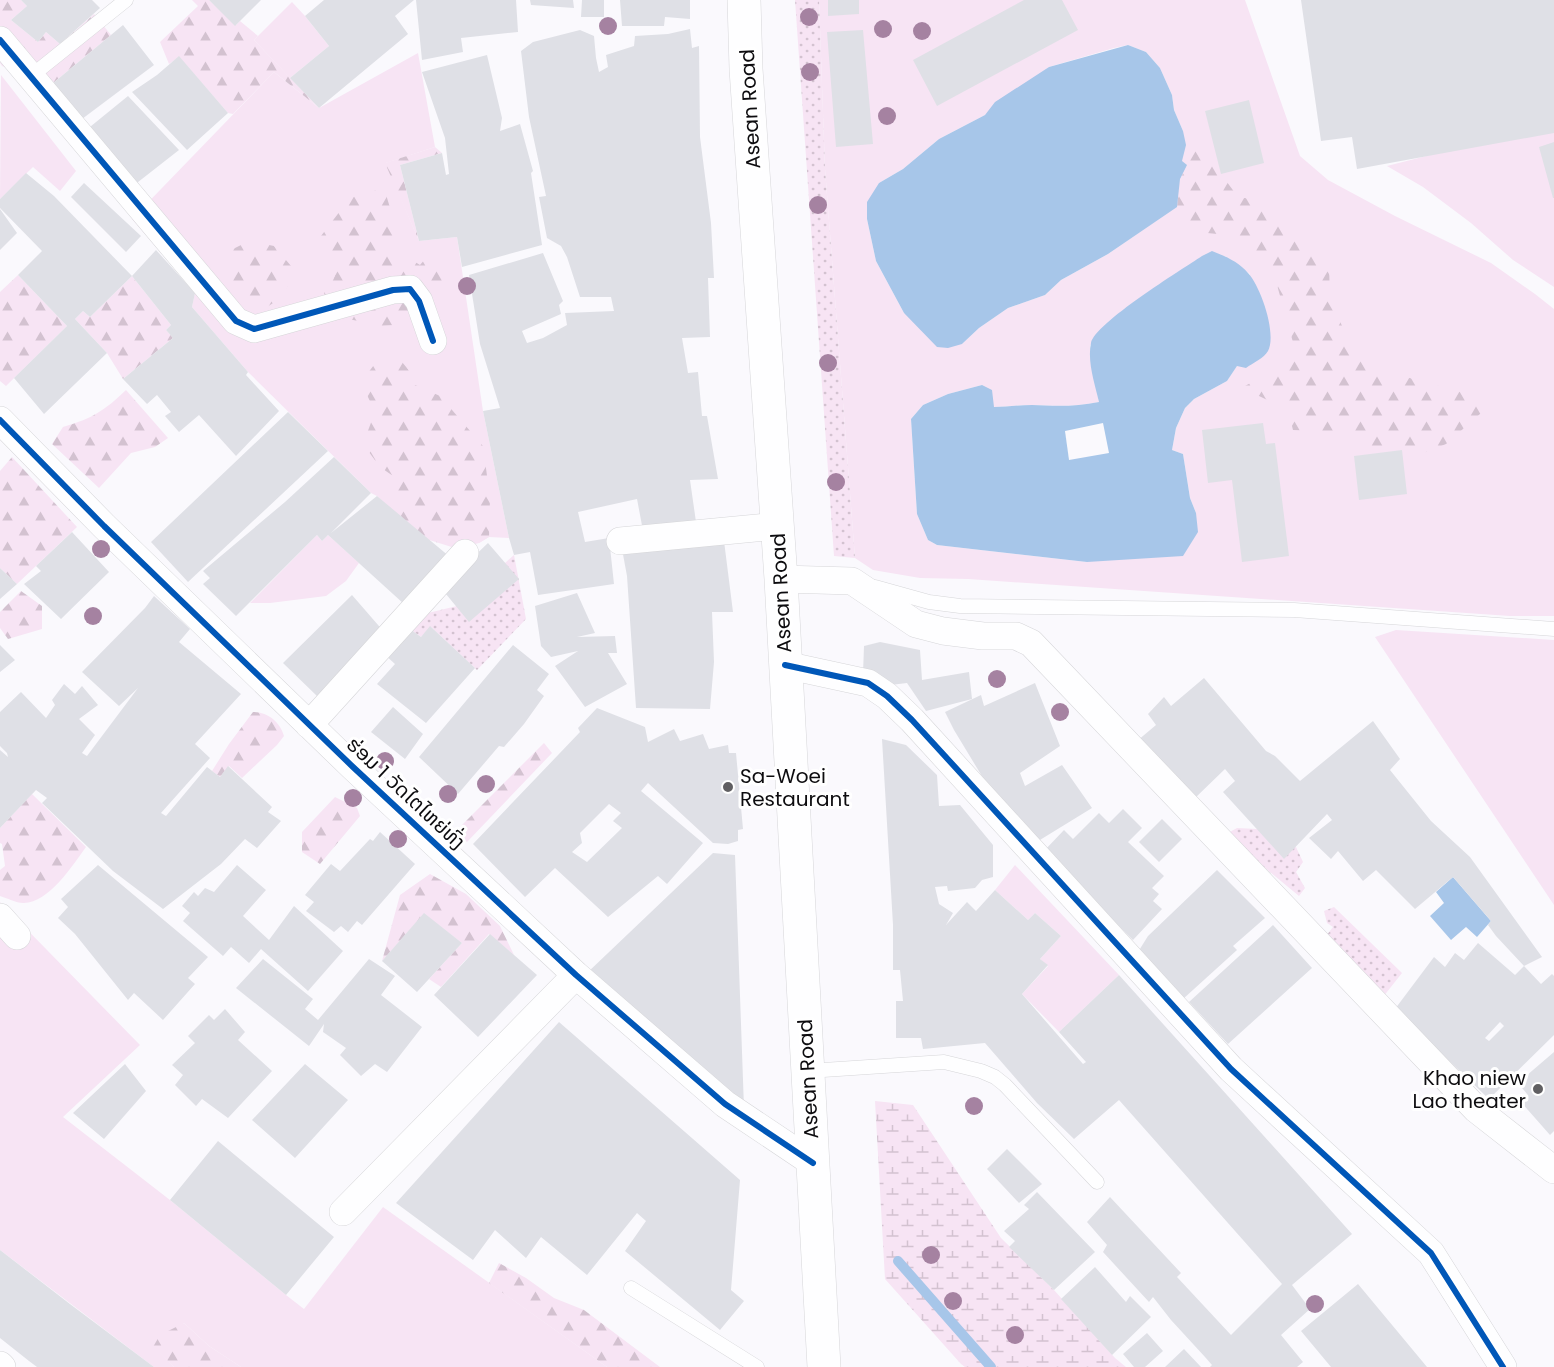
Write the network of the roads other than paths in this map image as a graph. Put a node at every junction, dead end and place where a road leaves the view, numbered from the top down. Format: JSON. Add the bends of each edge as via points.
{"nodes":[{"id":1,"x":126,"y":0,"type":"edge"},
{"id":2,"x":744,"y":0,"type":"edge"},
{"id":3,"x":0,"y":40,"type":"edge"},
{"id":4,"x":30,"y":77,"type":"junction"},
{"id":5,"x":433,"y":341,"type":"dead end"},
{"id":6,"x":0,"y":420,"type":"edge"},
{"id":7,"x":777,"y":526,"type":"junction"},
{"id":8,"x":620,"y":542,"type":"dead end"},
{"id":9,"x":465,"y":553,"type":"dead end"},
{"id":10,"x":781,"y":579,"type":"junction"},
{"id":11,"x":852,"y":581,"type":"junction"},
{"id":12,"x":1554,"y":629,"type":"edge"},
{"id":13,"x":786,"y":665,"type":"junction"},
{"id":14,"x":309,"y":725,"type":"junction"},
{"id":15,"x":576,"y":975,"type":"junction"},
{"id":16,"x":808,"y":1071,"type":"junction"},
{"id":17,"x":813,"y":1163,"type":"junction"},
{"id":18,"x":1554,"y":1170,"type":"edge"},
{"id":19,"x":1097,"y":1182,"type":"dead end"},
{"id":20,"x":343,"y":1212,"type":"dead end"},
{"id":21,"x":631,"y":1288,"type":"dead end"},
{"id":22,"x":757,"y":1367,"type":"edge"},
{"id":23,"x":824,"y":1367,"type":"edge"},
{"id":24,"x":1503,"y":1367,"type":"edge"}],
"edges":[{"from":1,"to":4,"type":"lane"},
{"from":2,"to":7,"type":"main road","name":"Asean Road"},
{"from":3,"to":4,"type":"street"},
{"from":4,"to":5,"type":"street","via":[[236,321],[254,329],[393,290],[410,289],[419,301]]},
{"from":6,"to":14,"type":"street","name":"ຮ່ອມ 1 ວັດໄຕໄຫຍ່ທົ່ງ"},
{"from":7,"to":8,"type":"street"},
{"from":7,"to":10,"type":"main road","name":"Asean Road"},
{"from":9,"to":14,"type":"street"},
{"from":10,"to":11,"type":"street"},
{"from":10,"to":13,"type":"main road","name":"Asean Road"},
{"from":11,"to":12,"type":"lane","via":[[929,602],[960,606],[1294,610]]},
{"from":11,"to":18,"type":"street","via":[[916,624],[983,636],[1016,636],[1031,643],[1476,1109]]},
{"from":13,"to":16,"type":"main road","name":"Asean Road"},
{"from":13,"to":24,"type":"street","via":[[868,683],[912,720],[1231,1069],[1431,1253]]},
{"from":14,"to":15,"type":"street","name":"ຮ່ອມ 1 ວັດໄຕໄຫຍ່ທົ່ງ"},
{"from":15,"to":17,"type":"street","name":"ຮ່ອມ 1 ວັດໄຕໄຫຍ່ທົ່ງ","via":[[724,1104]]},
{"from":15,"to":20,"type":"street"},
{"from":16,"to":17,"type":"main road","name":"Asean Road"},
{"from":16,"to":19,"type":"lane","via":[[944,1062],[981,1071],[1005,1085]]},
{"from":17,"to":23,"type":"main road","name":"Asean Road"},
{"from":21,"to":22,"type":"lane"}]}
